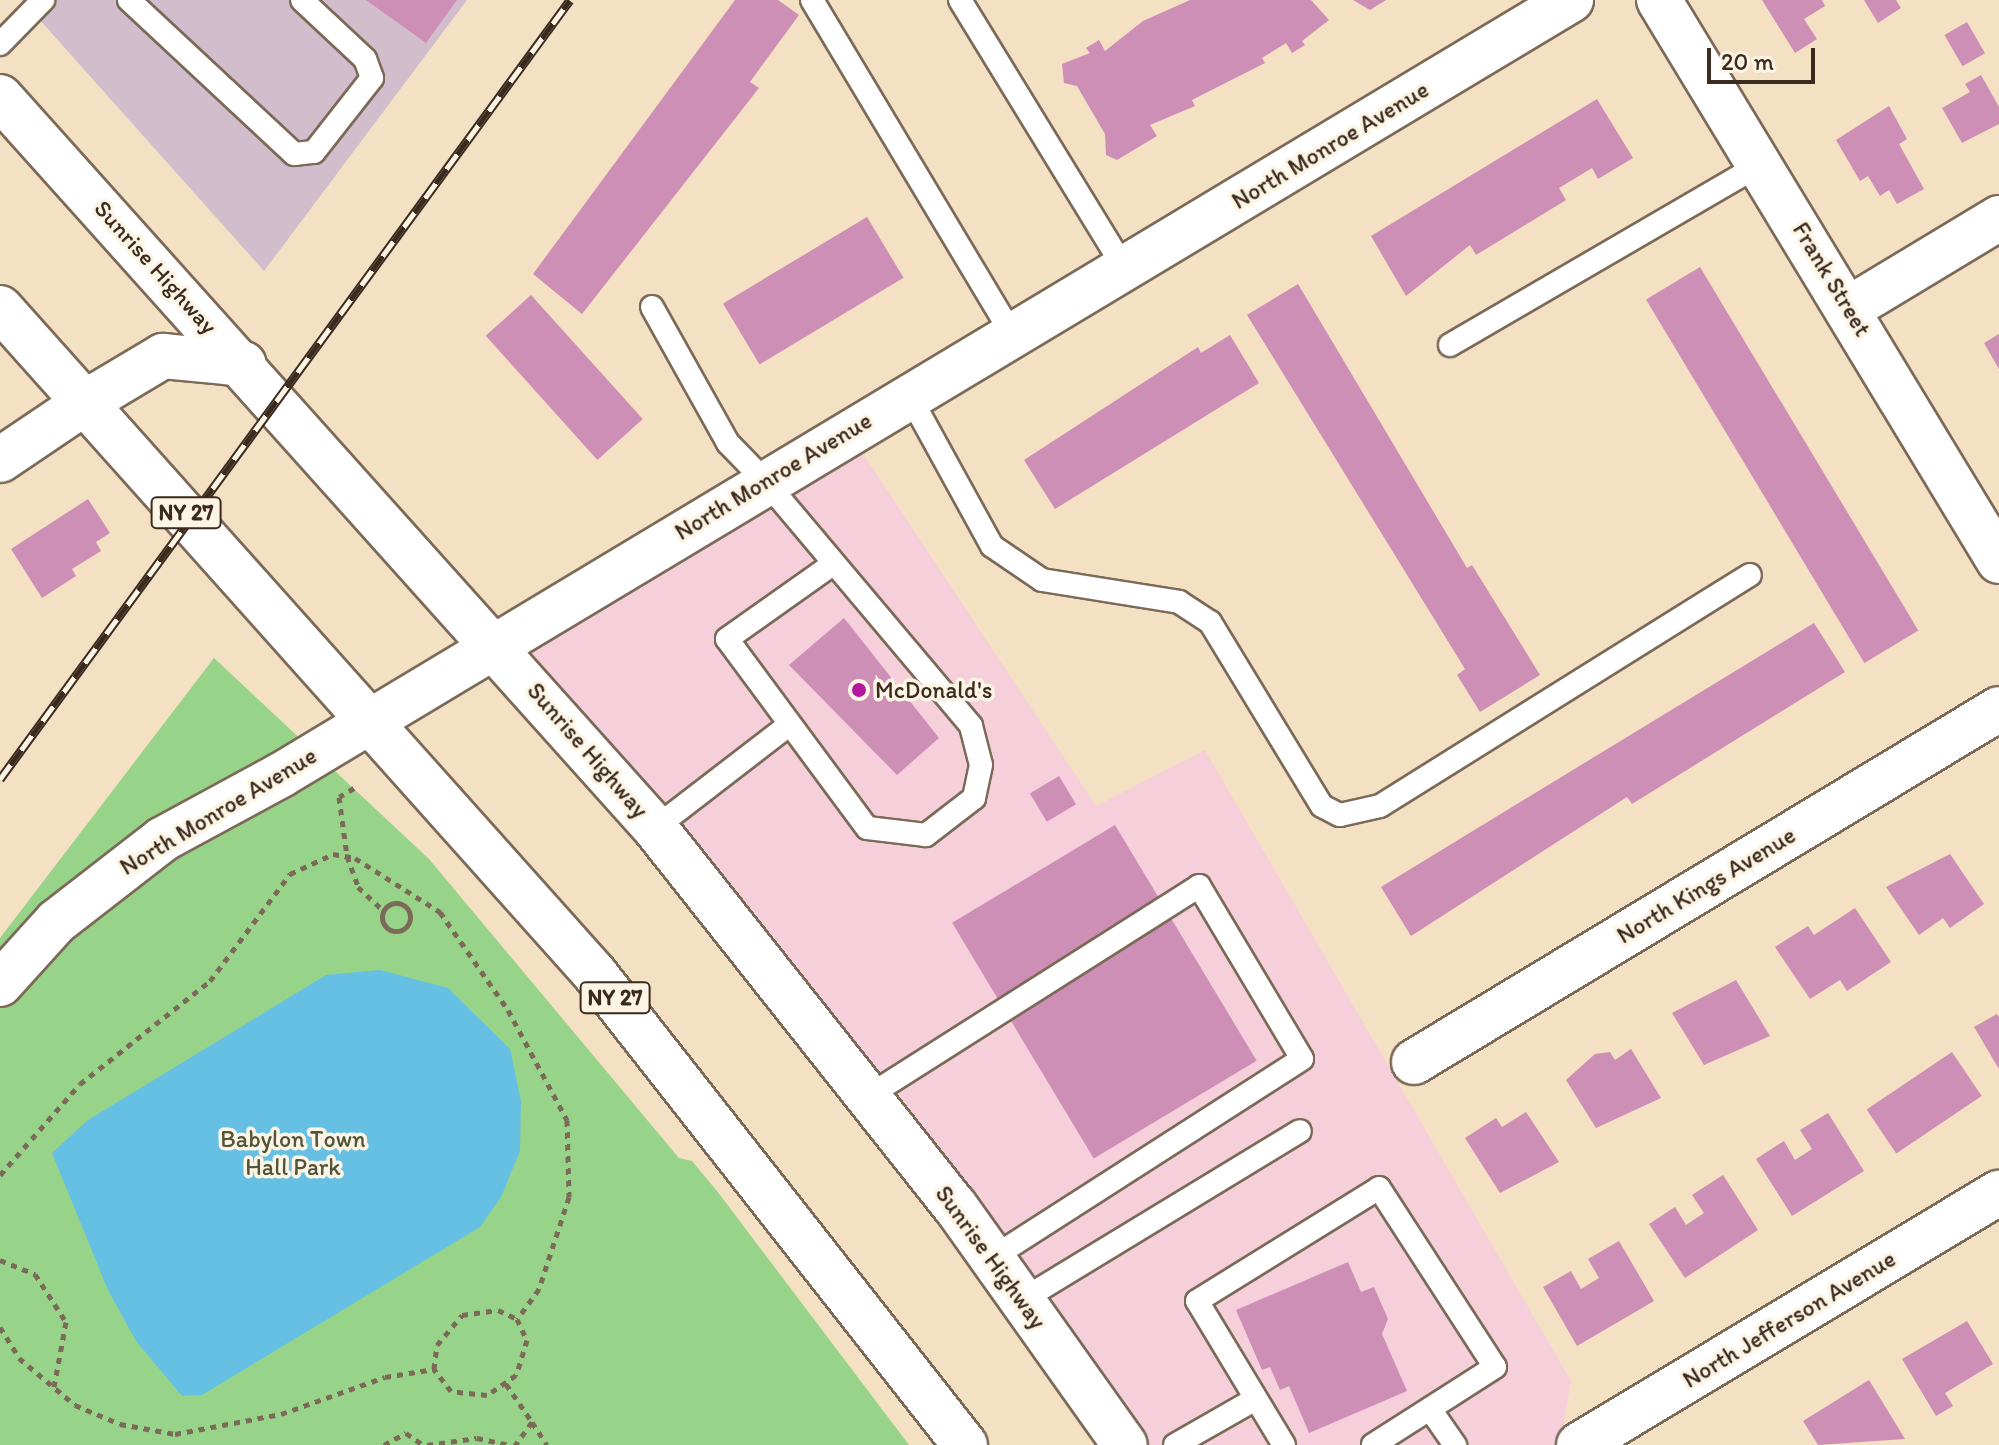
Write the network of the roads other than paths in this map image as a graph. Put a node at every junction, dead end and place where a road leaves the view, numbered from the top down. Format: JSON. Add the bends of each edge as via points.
{"nodes":[{"id":1,"x":43,"y":0,"type":"edge"},
{"id":2,"x":129,"y":0,"type":"edge"},
{"id":3,"x":302,"y":0,"type":"edge"},
{"id":4,"x":812,"y":0,"type":"edge"},
{"id":5,"x":960,"y":0,"type":"edge"},
{"id":6,"x":1571,"y":0,"type":"edge"},
{"id":7,"x":1659,"y":0,"type":"edge"},
{"id":8,"x":0,"y":44,"type":"edge"},
{"id":9,"x":0,"y":97,"type":"edge"},
{"id":10,"x":1761,"y":164,"type":"junction"},
{"id":11,"x":1999,"y":218,"type":"edge"},
{"id":12,"x":1125,"y":269,"type":"junction"},
{"id":13,"x":652,"y":307,"type":"dead end"},
{"id":14,"x":0,"y":308,"type":"edge"},
{"id":15,"x":1850,"y":308,"type":"junction"},
{"id":16,"x":1011,"y":333,"type":"junction"},
{"id":17,"x":1450,"y":345,"type":"dead end"},
{"id":18,"x":244,"y":364,"type":"junction"},
{"id":19,"x":909,"y":395,"type":"junction"},
{"id":20,"x":86,"y":402,"type":"junction"},
{"id":21,"x":0,"y":460,"type":"edge"},
{"id":22,"x":765,"y":481,"type":"junction"},
{"id":23,"x":1999,"y":561,"type":"edge"},
{"id":24,"x":833,"y":564,"type":"junction"},
{"id":25,"x":1750,"y":575,"type":"dead end"},
{"id":26,"x":496,"y":643,"type":"junction"},
{"id":27,"x":1999,"y":709,"type":"edge"},
{"id":28,"x":372,"y":719,"type":"junction"},
{"id":29,"x":786,"y":727,"type":"junction"},
{"id":30,"x":655,"y":828,"type":"junction"},
{"id":31,"x":0,"y":984,"type":"edge"},
{"id":32,"x":1414,"y":1062,"type":"dead end"},
{"id":33,"x":870,"y":1095,"type":"junction"},
{"id":34,"x":1300,"y":1131,"type":"dead end"},
{"id":35,"x":1999,"y":1193,"type":"edge"},
{"id":36,"x":992,"y":1258,"type":"junction"},
{"id":37,"x":1022,"y":1300,"type":"junction"},
{"id":38,"x":1252,"y":1401,"type":"junction"},
{"id":39,"x":1430,"y":1409,"type":"junction"},
{"id":40,"x":965,"y":1445,"type":"edge"},
{"id":41,"x":1125,"y":1445,"type":"edge"},
{"id":42,"x":1175,"y":1445,"type":"edge"},
{"id":43,"x":1284,"y":1445,"type":"edge"},
{"id":44,"x":1373,"y":1445,"type":"edge"},
{"id":45,"x":1455,"y":1445,"type":"edge"},
{"id":46,"x":1579,"y":1445,"type":"edge"}],
"edges":[{"from":1,"to":8,"type":"lane"},
{"from":2,"to":3,"type":"lane","via":[[294,154],[314,152],[372,78],[365,59]]},
{"from":4,"to":16,"type":"lane"},
{"from":5,"to":12,"type":"lane"},
{"from":6,"to":12,"type":"main road","name":"North Monroe Avenue"},
{"from":7,"to":10,"type":"main road","name":"Frank Street"},
{"from":9,"to":18,"type":"main road","name":"Sunrise Highway"},
{"from":10,"to":15,"type":"main road","name":"Frank Street"},
{"from":10,"to":17,"type":"lane"},
{"from":11,"to":15,"type":"main road"},
{"from":12,"to":16,"type":"main road","name":"North Monroe Avenue"},
{"from":13,"to":22,"type":"lane","via":[[728,443]]},
{"from":14,"to":20,"type":"main road","number":"NY 27"},
{"from":15,"to":23,"type":"main road","name":"Frank Street"},
{"from":16,"to":19,"type":"main road","name":"North Monroe Avenue"},
{"from":18,"to":20,"type":"main road","via":[[163,356]]},
{"from":18,"to":26,"type":"main road","name":"Sunrise Highway"},
{"from":19,"to":22,"type":"main road","name":"North Monroe Avenue"},
{"from":19,"to":25,"type":"lane","via":[[992,546],[1042,580],[1179,602],[1210,622],[1322,806],[1340,815],[1380,806]]},
{"from":20,"to":21,"type":"main road"},
{"from":20,"to":28,"type":"main road","number":"NY 27"},
{"from":22,"to":24,"type":"lane"},
{"from":22,"to":26,"type":"main road","name":"North Monroe Avenue"},
{"from":24,"to":29,"type":"lane","via":[[727,639]]},
{"from":24,"to":29,"type":"lane","via":[[971,726],[981,765],[974,798],[926,835],[867,828]]},
{"from":26,"to":28,"type":"main road","name":"North Monroe Avenue"},
{"from":26,"to":30,"type":"main road","name":"Sunrise Highway"},
{"from":27,"to":32,"type":"main road","name":"North Kings Avenue"},
{"from":28,"to":31,"type":"main road","name":"North Monroe Avenue","via":[[125,864],[56,922]]},
{"from":28,"to":40,"type":"main road","number":"NY 27","via":[[679,1075]]},
{"from":29,"to":30,"type":"lane"},
{"from":30,"to":33,"type":"main road","name":"Sunrise Highway"},
{"from":33,"to":36,"type":"main road","name":"Sunrise Highway"},
{"from":33,"to":36,"type":"lane","via":[[1199,886],[1302,1059]]},
{"from":34,"to":37,"type":"lane"},
{"from":35,"to":46,"type":"main road","name":"North Jefferson Avenue"},
{"from":36,"to":37,"type":"main road","name":"Sunrise Highway"},
{"from":37,"to":41,"type":"main road","name":"Sunrise Highway"},
{"from":38,"to":39,"type":"lane","via":[[1197,1301],[1379,1188],[1495,1367]]},
{"from":38,"to":42,"type":"lane"},
{"from":38,"to":43,"type":"lane"},
{"from":39,"to":44,"type":"lane"},
{"from":39,"to":45,"type":"lane"}]}
